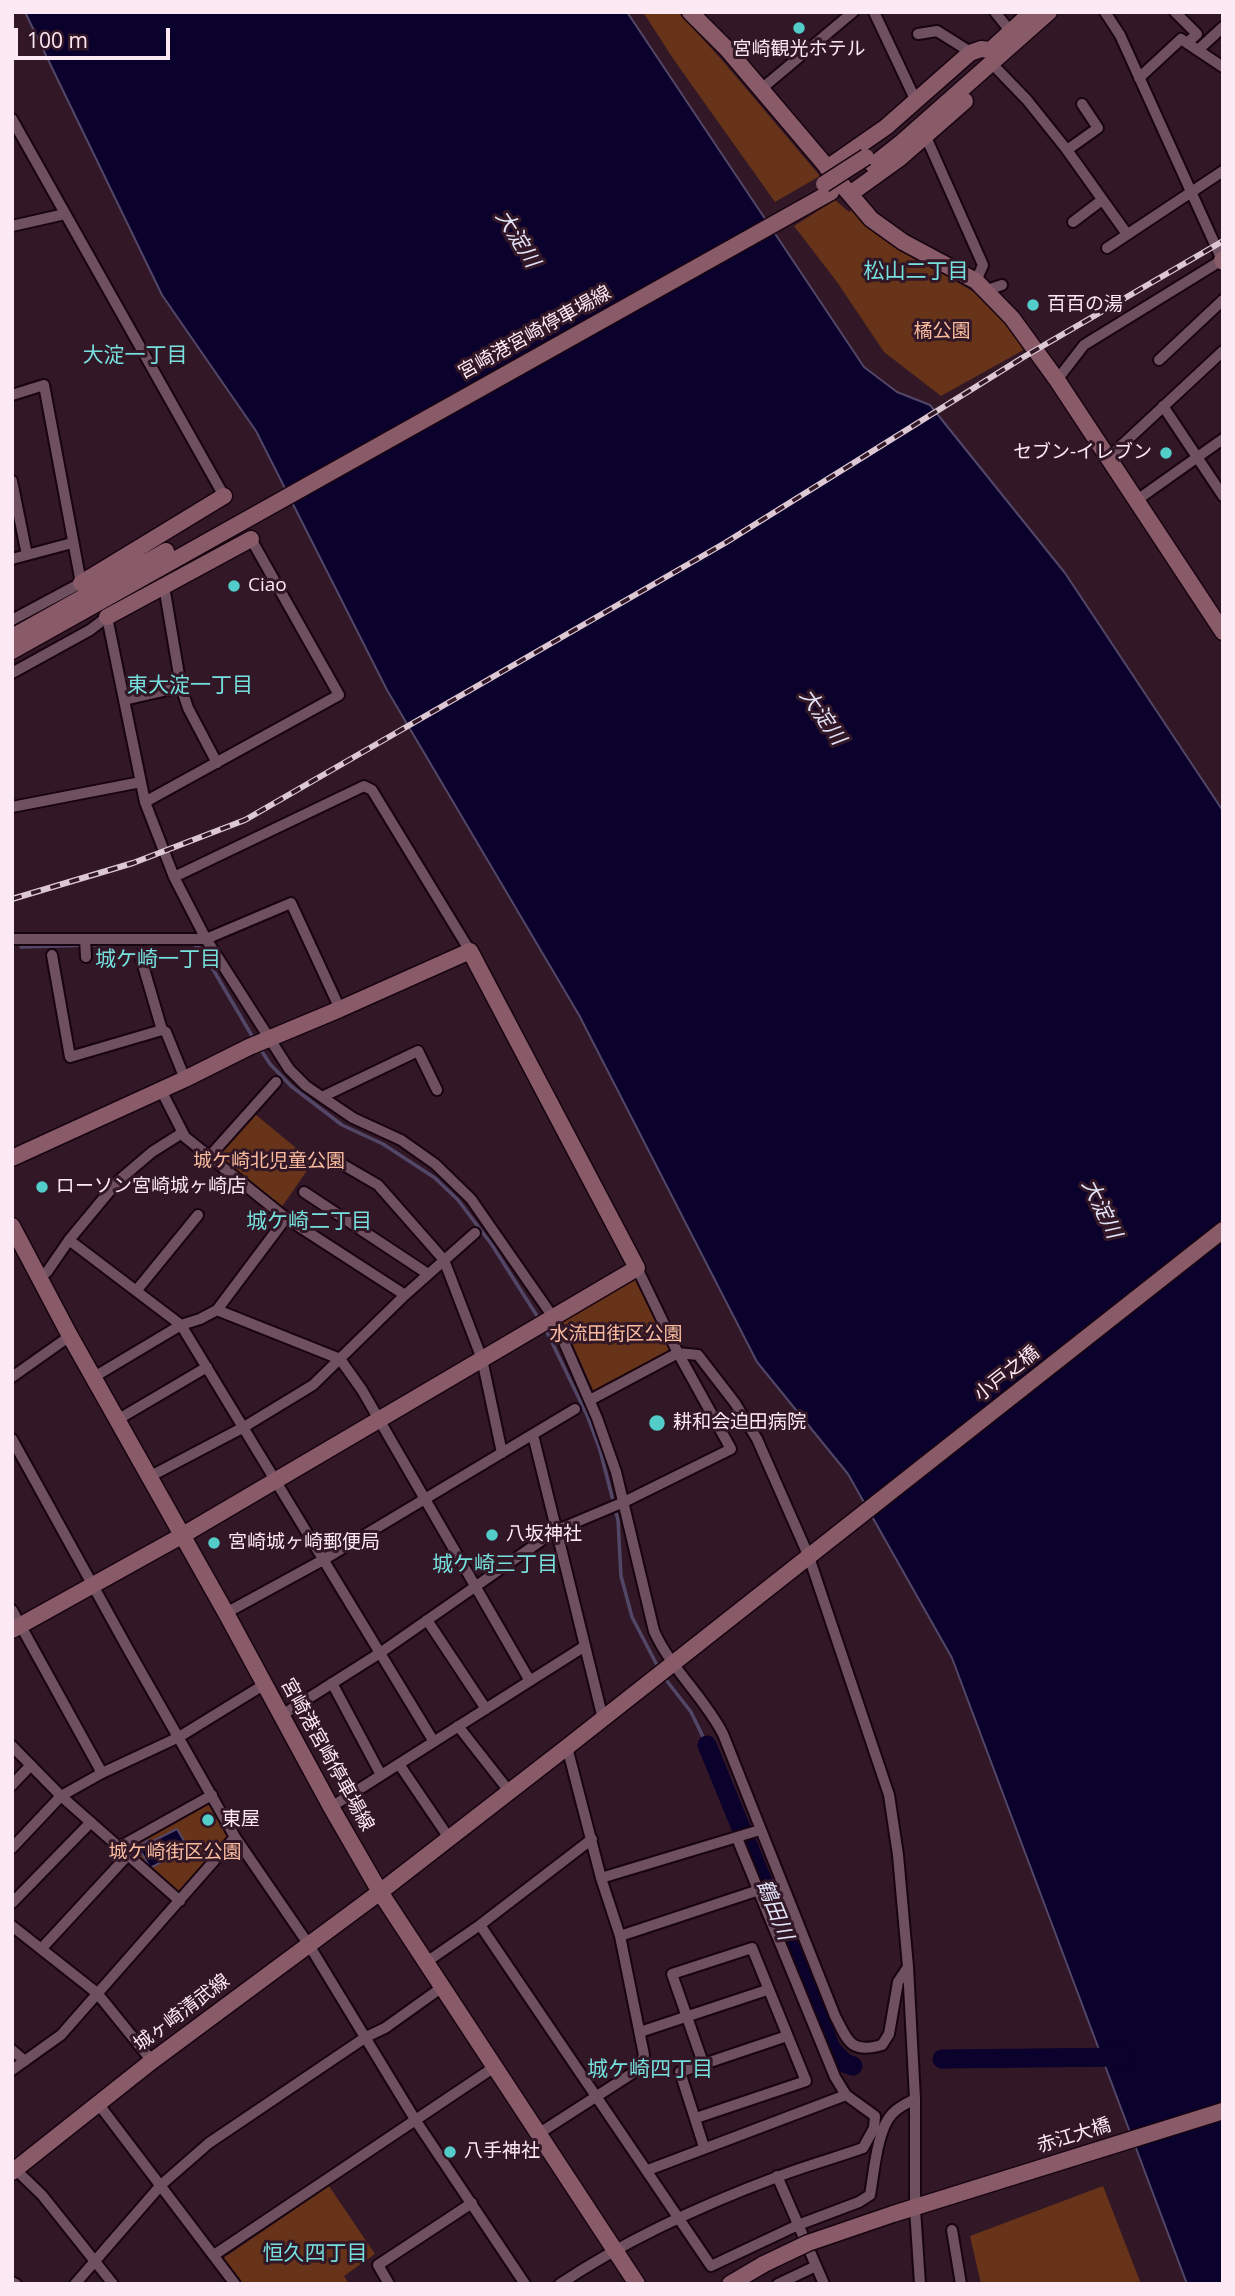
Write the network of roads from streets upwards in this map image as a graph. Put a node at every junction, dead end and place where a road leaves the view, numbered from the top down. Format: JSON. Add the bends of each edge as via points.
{"nodes":[{"id":1,"x":690,"y":12,"type":"edge"},
{"id":2,"x":853,"y":12,"type":"edge"},
{"id":3,"x":874,"y":12,"type":"edge"},
{"id":4,"x":995,"y":12,"type":"edge"},
{"id":5,"x":1032,"y":12,"type":"edge"},
{"id":6,"x":1049,"y":12,"type":"edge"},
{"id":7,"x":1105,"y":12,"type":"edge"},
{"id":8,"x":1175,"y":12,"type":"edge"},
{"id":9,"x":1223,"y":27,"type":"edge"},
{"id":10,"x":1011,"y":32,"type":"junction"},
{"id":11,"x":918,"y":34,"type":"dead end"},
{"id":12,"x":1187,"y":43,"type":"junction"},
{"id":13,"x":1198,"y":50,"type":"junction"},
{"id":14,"x":972,"y":53,"type":"junction"},
{"id":15,"x":995,"y":59,"type":"junction"},
{"id":16,"x":1223,"y":67,"type":"edge"},
{"id":17,"x":1139,"y":78,"type":"junction"},
{"id":18,"x":760,"y":90,"type":"junction"},
{"id":19,"x":916,"y":101,"type":"junction"},
{"id":20,"x":1082,"y":104,"type":"dead end"},
{"id":21,"x":12,"y":119,"type":"edge"},
{"id":22,"x":926,"y":137,"type":"junction"},
{"id":23,"x":1067,"y":150,"type":"junction"},
{"id":24,"x":827,"y":169,"type":"junction"},
{"id":25,"x":1223,"y":171,"type":"edge"},
{"id":26,"x":1191,"y":193,"type":"junction"},
{"id":27,"x":850,"y":194,"type":"junction"},
{"id":28,"x":1102,"y":200,"type":"junction"},
{"id":29,"x":65,"y":214,"type":"junction"},
{"id":30,"x":1073,"y":222,"type":"dead end"},
{"id":31,"x":12,"y":226,"type":"edge"},
{"id":32,"x":1127,"y":234,"type":"junction"},
{"id":33,"x":1107,"y":248,"type":"dead end"},
{"id":34,"x":1222,"y":261,"type":"edge"},
{"id":35,"x":988,"y":285,"type":"junction"},
{"id":36,"x":1223,"y":300,"type":"edge"},
{"id":37,"x":1223,"y":351,"type":"edge"},
{"id":38,"x":1159,"y":360,"type":"dead end"},
{"id":39,"x":1057,"y":380,"type":"junction"},
{"id":40,"x":12,"y":395,"type":"edge"},
{"id":41,"x":1163,"y":406,"type":"junction"},
{"id":42,"x":1223,"y":439,"type":"edge"},
{"id":43,"x":1198,"y":457,"type":"junction"},
{"id":44,"x":1108,"y":458,"type":"junction"},
{"id":45,"x":12,"y":481,"type":"edge"},
{"id":46,"x":225,"y":496,"type":"joint"},
{"id":47,"x":1223,"y":496,"type":"edge"},
{"id":48,"x":1137,"y":500,"type":"junction"},
{"id":49,"x":261,"y":505,"type":"junction"},
{"id":50,"x":251,"y":539,"type":"joint"},
{"id":51,"x":72,"y":543,"type":"junction"},
{"id":52,"x":27,"y":555,"type":"junction"},
{"id":53,"x":12,"y":559,"type":"edge"},
{"id":54,"x":81,"y":583,"type":"junction"},
{"id":55,"x":164,"y":586,"type":"junction"},
{"id":56,"x":107,"y":617,"type":"junction"},
{"id":57,"x":12,"y":620,"type":"edge"},
{"id":58,"x":1223,"y":632,"type":"edge"},
{"id":59,"x":12,"y":637,"type":"edge"},
{"id":60,"x":12,"y":651,"type":"edge"},
{"id":61,"x":12,"y":673,"type":"edge"},
{"id":62,"x":181,"y":687,"type":"junction"},
{"id":63,"x":124,"y":699,"type":"junction"},
{"id":64,"x":217,"y":763,"type":"junction"},
{"id":65,"x":141,"y":782,"type":"junction"},
{"id":66,"x":145,"y":802,"type":"junction"},
{"id":67,"x":12,"y":807,"type":"edge"},
{"id":68,"x":174,"y":877,"type":"junction"},
{"id":69,"x":12,"y":939,"type":"edge"},
{"id":70,"x":85,"y":939,"type":"junction"},
{"id":71,"x":206,"y":939,"type":"junction"},
{"id":72,"x":470,"y":951,"type":"junction"},
{"id":73,"x":52,"y":955,"type":"dead end"},
{"id":74,"x":140,"y":956,"type":"dead end"},
{"id":75,"x":86,"y":957,"type":"dead end"},
{"id":76,"x":340,"y":1009,"type":"junction"},
{"id":77,"x":162,"y":1030,"type":"junction"},
{"id":78,"x":270,"y":1040,"type":"junction"},
{"id":79,"x":184,"y":1079,"type":"junction"},
{"id":80,"x":276,"y":1082,"type":"dead end"},
{"id":81,"x":161,"y":1090,"type":"junction"},
{"id":82,"x":438,"y":1090,"type":"dead end"},
{"id":83,"x":322,"y":1097,"type":"junction"},
{"id":84,"x":182,"y":1133,"type":"junction"},
{"id":85,"x":328,"y":1156,"type":"dead end"},
{"id":86,"x":209,"y":1157,"type":"junction"},
{"id":87,"x":12,"y":1158,"type":"edge"},
{"id":88,"x":304,"y":1192,"type":"dead end"},
{"id":89,"x":198,"y":1215,"type":"dead end"},
{"id":90,"x":286,"y":1218,"type":"junction"},
{"id":91,"x":12,"y":1226,"type":"edge"},
{"id":92,"x":1223,"y":1230,"type":"edge"},
{"id":93,"x":475,"y":1233,"type":"dead end"},
{"id":94,"x":69,"y":1240,"type":"junction"},
{"id":95,"x":444,"y":1260,"type":"junction"},
{"id":96,"x":637,"y":1268,"type":"junction"},
{"id":97,"x":428,"y":1274,"type":"junction"},
{"id":98,"x":37,"y":1276,"type":"junction"},
{"id":99,"x":136,"y":1291,"type":"junction"},
{"id":100,"x":405,"y":1295,"type":"junction"},
{"id":101,"x":217,"y":1310,"type":"junction"},
{"id":102,"x":553,"y":1317,"type":"junction"},
{"id":103,"x":181,"y":1325,"type":"junction"},
{"id":104,"x":70,"y":1336,"type":"junction"},
{"id":105,"x":678,"y":1353,"type":"junction"},
{"id":106,"x":340,"y":1359,"type":"junction"},
{"id":107,"x":482,"y":1359,"type":"junction"},
{"id":108,"x":207,"y":1367,"type":"junction"},
{"id":109,"x":12,"y":1377,"type":"edge"},
{"id":110,"x":94,"y":1377,"type":"junction"},
{"id":111,"x":590,"y":1400,"type":"junction"},
{"id":112,"x":575,"y":1409,"type":"dead end"},
{"id":113,"x":379,"y":1419,"type":"junction"},
{"id":114,"x":117,"y":1420,"type":"junction"},
{"id":115,"x":244,"y":1427,"type":"junction"},
{"id":116,"x":533,"y":1435,"type":"junction"},
{"id":117,"x":12,"y":1438,"type":"edge"},
{"id":118,"x":502,"y":1453,"type":"junction"},
{"id":119,"x":149,"y":1477,"type":"junction"},
{"id":120,"x":275,"y":1482,"type":"junction"},
{"id":121,"x":425,"y":1500,"type":"junction"},
{"id":122,"x":624,"y":1502,"type":"junction"},
{"id":123,"x":555,"y":1531,"type":"junction"},
{"id":124,"x":183,"y":1535,"type":"junction"},
{"id":125,"x":813,"y":1554,"type":"junction"},
{"id":126,"x":323,"y":1560,"type":"junction"},
{"id":127,"x":94,"y":1584,"type":"junction"},
{"id":128,"x":475,"y":1586,"type":"junction"},
{"id":129,"x":12,"y":1610,"type":"edge"},
{"id":130,"x":226,"y":1613,"type":"junction"},
{"id":131,"x":428,"y":1620,"type":"junction"},
{"id":132,"x":17,"y":1628,"type":"edge"},
{"id":133,"x":585,"y":1646,"type":"junction"},
{"id":134,"x":380,"y":1653,"type":"junction"},
{"id":135,"x":674,"y":1664,"type":"junction"},
{"id":136,"x":530,"y":1681,"type":"junction"},
{"id":137,"x":332,"y":1683,"type":"junction"},
{"id":138,"x":265,"y":1684,"type":"junction"},
{"id":139,"x":486,"y":1709,"type":"junction"},
{"id":140,"x":282,"y":1715,"type":"junction"},
{"id":141,"x":603,"y":1718,"type":"junction"},
{"id":142,"x":458,"y":1726,"type":"junction"},
{"id":143,"x":179,"y":1737,"type":"junction"},
{"id":144,"x":434,"y":1742,"type":"junction"},
{"id":145,"x":12,"y":1746,"type":"edge"},
{"id":146,"x":567,"y":1747,"type":"junction"},
{"id":147,"x":399,"y":1764,"type":"junction"},
{"id":148,"x":31,"y":1765,"type":"junction"},
{"id":149,"x":102,"y":1773,"type":"junction"},
{"id":150,"x":381,"y":1775,"type":"junction"},
{"id":151,"x":12,"y":1785,"type":"edge"},
{"id":152,"x":509,"y":1791,"type":"junction"},
{"id":153,"x":212,"y":1795,"type":"junction"},
{"id":154,"x":61,"y":1796,"type":"junction"},
{"id":155,"x":331,"y":1807,"type":"junction"},
{"id":156,"x":91,"y":1822,"type":"junction"},
{"id":157,"x":760,"y":1830,"type":"junction"},
{"id":158,"x":235,"y":1837,"type":"junction"},
{"id":159,"x":449,"y":1838,"type":"junction"},
{"id":160,"x":737,"y":1838,"type":"junction"},
{"id":161,"x":592,"y":1839,"type":"junction"},
{"id":162,"x":118,"y":1847,"type":"junction"},
{"id":163,"x":12,"y":1848,"type":"edge"},
{"id":164,"x":128,"y":1855,"type":"junction"},
{"id":165,"x":601,"y":1878,"type":"junction"},
{"id":166,"x":759,"y":1890,"type":"junction"},
{"id":167,"x":380,"y":1892,"type":"junction"},
{"id":168,"x":180,"y":1901,"type":"junction"},
{"id":169,"x":12,"y":1903,"type":"edge"},
{"id":170,"x":480,"y":1925,"type":"junction"},
{"id":171,"x":12,"y":1926,"type":"edge"},
{"id":172,"x":620,"y":1936,"type":"junction"},
{"id":173,"x":309,"y":1945,"type":"junction"},
{"id":174,"x":42,"y":1948,"type":"junction"},
{"id":175,"x":425,"y":1963,"type":"junction"},
{"id":176,"x":908,"y":1967,"type":"junction"},
{"id":177,"x":441,"y":1988,"type":"junction"},
{"id":178,"x":767,"y":1990,"type":"junction"},
{"id":179,"x":97,"y":1993,"type":"junction"},
{"id":180,"x":687,"y":2015,"type":"junction"},
{"id":181,"x":640,"y":2032,"type":"junction"},
{"id":182,"x":787,"y":2036,"type":"junction"},
{"id":183,"x":366,"y":2037,"type":"junction"},
{"id":184,"x":12,"y":2050,"type":"edge"},
{"id":185,"x":25,"y":2061,"type":"junction"},
{"id":186,"x":152,"y":2061,"type":"junction"},
{"id":187,"x":703,"y":2063,"type":"junction"},
{"id":188,"x":493,"y":2068,"type":"junction"},
{"id":189,"x":12,"y":2070,"type":"edge"},
{"id":190,"x":846,"y":2095,"type":"junction"},
{"id":191,"x":596,"y":2096,"type":"junction"},
{"id":192,"x":915,"y":2099,"type":"junction"},
{"id":193,"x":97,"y":2102,"type":"junction"},
{"id":194,"x":1223,"y":2111,"type":"edge"},
{"id":195,"x":696,"y":2118,"type":"junction"},
{"id":196,"x":416,"y":2121,"type":"junction"},
{"id":197,"x":538,"y":2134,"type":"junction"},
{"id":198,"x":704,"y":2147,"type":"junction"},
{"id":199,"x":648,"y":2170,"type":"junction"},
{"id":200,"x":14,"y":2171,"type":"edge"},
{"id":201,"x":777,"y":2176,"type":"junction"},
{"id":202,"x":160,"y":2185,"type":"junction"},
{"id":203,"x":472,"y":2203,"type":"junction"},
{"id":204,"x":915,"y":2209,"type":"junction"},
{"id":205,"x":680,"y":2219,"type":"junction"},
{"id":206,"x":798,"y":2225,"type":"junction"},
{"id":207,"x":952,"y":2230,"type":"dead end"},
{"id":208,"x":615,"y":2251,"type":"junction"},
{"id":209,"x":214,"y":2255,"type":"junction"},
{"id":210,"x":95,"y":2261,"type":"junction"},
{"id":211,"x":816,"y":2266,"type":"junction"},
{"id":212,"x":75,"y":2284,"type":"edge"},
{"id":213,"x":113,"y":2284,"type":"edge"},
{"id":214,"x":235,"y":2284,"type":"edge"},
{"id":215,"x":389,"y":2284,"type":"edge"},
{"id":216,"x":524,"y":2284,"type":"edge"},
{"id":217,"x":559,"y":2284,"type":"edge"},
{"id":218,"x":637,"y":2284,"type":"edge"},
{"id":219,"x":730,"y":2284,"type":"edge"},
{"id":220,"x":778,"y":2284,"type":"edge"},
{"id":221,"x":824,"y":2284,"type":"edge"},
{"id":222,"x":920,"y":2284,"type":"edge"},
{"id":223,"x":961,"y":2284,"type":"edge"}],
"edges":[{"from":1,"to":18,"type":"street"},
{"from":2,"to":18,"type":"street"},
{"from":3,"to":19,"type":"street"},
{"from":4,"to":10,"type":"street"},
{"from":5,"to":10,"type":"street","name":"宮崎港宮崎停車場線"},
{"from":6,"to":15,"type":"street","name":"宮崎港宮崎停車場線"},
{"from":7,"to":17,"type":"street"},
{"from":8,"to":12,"type":"street","via":[[1197,34]]},
{"from":9,"to":13,"type":"street"},
{"from":10,"to":15,"type":"street","name":"宮崎港宮崎停車場線"},
{"from":11,"to":14,"type":"street","via":[[937,31]]},
{"from":12,"to":13,"type":"street"},
{"from":12,"to":17,"type":"street","via":[[1181,39]]},
{"from":13,"to":16,"type":"street"},
{"from":14,"to":15,"type":"street","via":[[981,49]]},
{"from":14,"to":19,"type":"street"},
{"from":15,"to":22,"type":"street"},
{"from":15,"to":23,"type":"street"},
{"from":15,"to":49,"type":"street","name":"宮崎港宮崎停車場線","via":[[873,165],[831,192]]},
{"from":17,"to":26,"type":"street"},
{"from":18,"to":24,"type":"street"},
{"from":19,"to":24,"type":"street"},
{"from":20,"to":23,"type":"street","via":[[1098,128]]},
{"from":21,"to":29,"type":"street"},
{"from":22,"to":27,"type":"street"},
{"from":22,"to":35,"type":"street"},
{"from":23,"to":28,"type":"street"},
{"from":24,"to":27,"type":"street"},
{"from":25,"to":26,"type":"street"},
{"from":26,"to":32,"type":"street"},
{"from":26,"to":34,"type":"street"},
{"from":27,"to":35,"type":"street","via":[[871,219],[902,242]]},
{"from":28,"to":30,"type":"street"},
{"from":28,"to":32,"type":"street"},
{"from":29,"to":31,"type":"street"},
{"from":29,"to":46,"type":"street"},
{"from":32,"to":33,"type":"street"},
{"from":34,"to":39,"type":"street","via":[[1084,345]]},
{"from":35,"to":39,"type":"street"},
{"from":36,"to":38,"type":"street"},
{"from":37,"to":41,"type":"street"},
{"from":39,"to":44,"type":"street"},
{"from":40,"to":51,"type":"street","via":[[44,385]]},
{"from":41,"to":43,"type":"street"},
{"from":41,"to":44,"type":"street"},
{"from":42,"to":43,"type":"street"},
{"from":43,"to":47,"type":"street"},
{"from":43,"to":48,"type":"street"},
{"from":44,"to":48,"type":"street"},
{"from":45,"to":52,"type":"street"},
{"from":46,"to":54,"type":"street"},
{"from":48,"to":58,"type":"street"},
{"from":49,"to":59,"type":"street","name":"宮崎港宮崎停車場線"},
{"from":49,"to":60,"type":"street","name":"宮崎港宮崎停車場線"},
{"from":50,"to":55,"type":"street"},
{"from":50,"to":64,"type":"street","via":[[339,695]]},
{"from":51,"to":52,"type":"street"},
{"from":51,"to":54,"type":"street"},
{"from":52,"to":53,"type":"street"},
{"from":54,"to":57,"type":"street"},
{"from":55,"to":56,"type":"street"},
{"from":55,"to":62,"type":"street"},
{"from":56,"to":61,"type":"street"},
{"from":56,"to":63,"type":"street"},
{"from":62,"to":63,"type":"street"},
{"from":62,"to":64,"type":"street"},
{"from":63,"to":65,"type":"street"},
{"from":64,"to":66,"type":"street"},
{"from":65,"to":66,"type":"street"},
{"from":65,"to":67,"type":"street"},
{"from":66,"to":68,"type":"street"},
{"from":68,"to":71,"type":"street"},
{"from":68,"to":72,"type":"street","via":[[364,786],[372,790]]},
{"from":69,"to":70,"type":"street"},
{"from":70,"to":71,"type":"street"},
{"from":70,"to":75,"type":"street"},
{"from":71,"to":76,"type":"street","via":[[291,903]]},
{"from":71,"to":78,"type":"street"},
{"from":72,"to":76,"type":"street"},
{"from":72,"to":96,"type":"street"},
{"from":73,"to":77,"type":"street","via":[[70,1057]]},
{"from":74,"to":77,"type":"street"},
{"from":76,"to":78,"type":"street"},
{"from":77,"to":79,"type":"street"},
{"from":78,"to":79,"type":"street"},
{"from":78,"to":83,"type":"street","via":[[289,1069]]},
{"from":79,"to":81,"type":"street"},
{"from":80,"to":86,"type":"street"},
{"from":81,"to":84,"type":"street"},
{"from":81,"to":87,"type":"street"},
{"from":82,"to":83,"type":"street","via":[[418,1051]]},
{"from":83,"to":102,"type":"street","via":[[435,1164],[471,1199]]},
{"from":84,"to":86,"type":"street"},
{"from":84,"to":94,"type":"street","via":[[118,1181]]},
{"from":85,"to":95,"type":"street","via":[[378,1185]]},
{"from":86,"to":90,"type":"street"},
{"from":88,"to":97,"type":"street"},
{"from":89,"to":99,"type":"street"},
{"from":90,"to":100,"type":"street"},
{"from":90,"to":101,"type":"street"},
{"from":91,"to":98,"type":"street","name":"宮崎港宮崎停車場線"},
{"from":92,"to":125,"type":"street","name":"小戸之橋"},
{"from":93,"to":95,"type":"street"},
{"from":94,"to":98,"type":"street","via":[[47,1272]]},
{"from":94,"to":99,"type":"street"},
{"from":95,"to":97,"type":"street"},
{"from":95,"to":107,"type":"street"},
{"from":96,"to":102,"type":"street"},
{"from":96,"to":105,"type":"street"},
{"from":97,"to":100,"type":"street"},
{"from":98,"to":104,"type":"street","name":"宮崎港宮崎停車場線"},
{"from":99,"to":103,"type":"street"},
{"from":100,"to":106,"type":"street"},
{"from":101,"to":103,"type":"street"},
{"from":101,"to":106,"type":"street"},
{"from":102,"to":107,"type":"street"},
{"from":102,"to":111,"type":"street"},
{"from":103,"to":108,"type":"street"},
{"from":103,"to":110,"type":"street"},
{"from":104,"to":109,"type":"street"},
{"from":104,"to":110,"type":"street","name":"宮崎港宮崎停車場線"},
{"from":105,"to":111,"type":"street"},
{"from":105,"to":122,"type":"street","via":[[731,1449]]},
{"from":105,"to":125,"type":"street","via":[[698,1355],[742,1413]]},
{"from":106,"to":113,"type":"street"},
{"from":106,"to":115,"type":"street","via":[[313,1385]]},
{"from":107,"to":113,"type":"street"},
{"from":107,"to":118,"type":"street"},
{"from":108,"to":114,"type":"street"},
{"from":108,"to":115,"type":"street"},
{"from":110,"to":114,"type":"street","name":"宮崎港宮崎停車場線"},
{"from":111,"to":122,"type":"street"},
{"from":112,"to":116,"type":"street"},
{"from":113,"to":120,"type":"street"},
{"from":113,"to":121,"type":"street"},
{"from":114,"to":119,"type":"street","name":"宮崎港宮崎停車場線"},
{"from":115,"to":119,"type":"street"},
{"from":115,"to":120,"type":"street"},
{"from":116,"to":118,"type":"street"},
{"from":116,"to":123,"type":"street"},
{"from":117,"to":127,"type":"street"},
{"from":118,"to":121,"type":"street"},
{"from":119,"to":124,"type":"street","name":"宮崎港宮崎停車場線"},
{"from":120,"to":124,"type":"street"},
{"from":120,"to":126,"type":"street"},
{"from":121,"to":126,"type":"street"},
{"from":121,"to":128,"type":"street"},
{"from":122,"to":123,"type":"street"},
{"from":122,"to":135,"type":"street","via":[[648,1614],[660,1645]]},
{"from":123,"to":128,"type":"street"},
{"from":123,"to":133,"type":"street"},
{"from":124,"to":127,"type":"street"},
{"from":124,"to":130,"type":"street","name":"宮崎港宮崎停車場線"},
{"from":125,"to":135,"type":"street","name":"小戸之橋"},
{"from":125,"to":176,"type":"street","via":[[890,1795]]},
{"from":126,"to":130,"type":"street"},
{"from":126,"to":134,"type":"street"},
{"from":127,"to":132,"type":"street"},
{"from":127,"to":143,"type":"street"},
{"from":128,"to":131,"type":"street"},
{"from":128,"to":136,"type":"street"},
{"from":129,"to":132,"type":"street"},
{"from":130,"to":138,"type":"street","name":"宮崎港宮崎停車場線"},
{"from":131,"to":134,"type":"street"},
{"from":131,"to":139,"type":"street"},
{"from":132,"to":149,"type":"street"},
{"from":133,"to":136,"type":"street"},
{"from":133,"to":141,"type":"street"},
{"from":134,"to":137,"type":"street"},
{"from":134,"to":144,"type":"street"},
{"from":135,"to":141,"type":"street","name":"小戸之橋"},
{"from":135,"to":157,"type":"street","via":[[723,1734]]},
{"from":136,"to":139,"type":"street"},
{"from":137,"to":140,"type":"street"},
{"from":137,"to":150,"type":"street"},
{"from":138,"to":140,"type":"street","name":"宮崎港宮崎停車場線"},
{"from":138,"to":143,"type":"street"},
{"from":139,"to":142,"type":"street"},
{"from":140,"to":155,"type":"street","name":"宮崎港宮崎停車場線"},
{"from":141,"to":146,"type":"street","name":"城ヶ崎清武線"},
{"from":142,"to":144,"type":"street"},
{"from":142,"to":152,"type":"street"},
{"from":143,"to":149,"type":"street"},
{"from":143,"to":153,"type":"street"},
{"from":144,"to":147,"type":"street"},
{"from":145,"to":148,"type":"street"},
{"from":146,"to":152,"type":"street","name":"城ヶ崎清武線"},
{"from":146,"to":161,"type":"street"},
{"from":147,"to":150,"type":"street"},
{"from":147,"to":159,"type":"street"},
{"from":148,"to":151,"type":"street"},
{"from":148,"to":154,"type":"street"},
{"from":149,"to":154,"type":"street"},
{"from":150,"to":155,"type":"street"},
{"from":152,"to":159,"type":"street","name":"城ヶ崎清武線"},
{"from":153,"to":158,"type":"street"},
{"from":153,"to":162,"type":"street"},
{"from":154,"to":156,"type":"street"},
{"from":154,"to":163,"type":"street"},
{"from":155,"to":167,"type":"street","name":"宮崎港宮崎停車場線"},
{"from":156,"to":162,"type":"street"},
{"from":156,"to":169,"type":"street"},
{"from":157,"to":160,"type":"street"},
{"from":157,"to":176,"type":"street","via":[[835,2016],[853,2046],[882,2045],[889,2034],[898,1982]]},
{"from":158,"to":168,"type":"street"},
{"from":158,"to":173,"type":"street"},
{"from":159,"to":167,"type":"street","name":"城ヶ崎清武線"},
{"from":160,"to":165,"type":"street"},
{"from":160,"to":166,"type":"street"},
{"from":161,"to":165,"type":"street"},
{"from":161,"to":170,"type":"street"},
{"from":162,"to":164,"type":"street"},
{"from":164,"to":168,"type":"street"},
{"from":164,"to":174,"type":"street"},
{"from":165,"to":172,"type":"street"},
{"from":166,"to":172,"type":"street"},
{"from":166,"to":190,"type":"street"},
{"from":167,"to":173,"type":"street","name":"城ヶ崎清武線"},
{"from":167,"to":175,"type":"street","name":"宮崎港宮崎停車場線"},
{"from":168,"to":179,"type":"street"},
{"from":170,"to":175,"type":"street"},
{"from":170,"to":191,"type":"street"},
{"from":171,"to":174,"type":"street"},
{"from":172,"to":181,"type":"street"},
{"from":173,"to":183,"type":"street"},
{"from":173,"to":186,"type":"street","name":"城ヶ崎清武線"},
{"from":174,"to":179,"type":"street"},
{"from":175,"to":177,"type":"street","name":"宮崎港宮崎停車場線"},
{"from":176,"to":192,"type":"street"},
{"from":177,"to":183,"type":"street"},
{"from":177,"to":188,"type":"street","name":"宮崎港宮崎停車場線"},
{"from":178,"to":180,"type":"street"},
{"from":178,"to":180,"type":"street","via":[[752,1948],[672,1974]]},
{"from":178,"to":182,"type":"street"},
{"from":179,"to":185,"type":"street","via":[[61,2035]]},
{"from":179,"to":186,"type":"street"},
{"from":180,"to":181,"type":"street"},
{"from":180,"to":187,"type":"street"},
{"from":181,"to":191,"type":"street","via":[[644,2055],[639,2069]]},
{"from":182,"to":187,"type":"street"},
{"from":182,"to":195,"type":"street","via":[[806,2081]]},
{"from":183,"to":196,"type":"street"},
{"from":183,"to":202,"type":"street","via":[[209,2143]]},
{"from":184,"to":185,"type":"street"},
{"from":185,"to":189,"type":"street"},
{"from":186,"to":193,"type":"street","name":"城ヶ崎清武線"},
{"from":187,"to":195,"type":"street","via":[[680,2072]]},
{"from":188,"to":196,"type":"street"},
{"from":188,"to":197,"type":"street","name":"宮崎港宮崎停車場線"},
{"from":190,"to":198,"type":"street"},
{"from":190,"to":201,"type":"street","via":[[875,2116],[863,2148]]},
{"from":191,"to":197,"type":"street"},
{"from":191,"to":199,"type":"street"},
{"from":192,"to":204,"type":"street"},
{"from":192,"to":206,"type":"street","via":[[900,2107],[883,2127],[870,2195]]},
{"from":193,"to":200,"type":"street","name":"城ヶ崎清武線"},
{"from":193,"to":202,"type":"street"},
{"from":194,"to":204,"type":"street","name":"赤江大橋"},
{"from":195,"to":198,"type":"street"},
{"from":196,"to":203,"type":"street"},
{"from":196,"to":209,"type":"street"},
{"from":197,"to":208,"type":"street","name":"宮崎港宮崎停車場線"},
{"from":198,"to":199,"type":"street"},
{"from":199,"to":205,"type":"street"},
{"from":200,"to":210,"type":"street","via":[[42,2195]]},
{"from":201,"to":205,"type":"street"},
{"from":201,"to":206,"type":"street"},
{"from":202,"to":209,"type":"street"},
{"from":202,"to":210,"type":"street"},
{"from":203,"to":215,"type":"street","via":[[378,2266]]},
{"from":203,"to":216,"type":"street"},
{"from":204,"to":219,"type":"street","name":"赤江大橋","bridge":true,"via":[[808,2243]]},
{"from":204,"to":222,"type":"street"},
{"from":205,"to":206,"type":"street","via":[[712,2266]]},
{"from":205,"to":208,"type":"street"},
{"from":206,"to":211,"type":"street"},
{"from":207,"to":223,"type":"street"},
{"from":208,"to":217,"type":"street"},
{"from":208,"to":218,"type":"street","name":"宮崎港宮崎停車場線"},
{"from":209,"to":214,"type":"street"},
{"from":210,"to":212,"type":"street"},
{"from":210,"to":213,"type":"street"},
{"from":211,"to":220,"type":"street"},
{"from":211,"to":221,"type":"street"}]}
